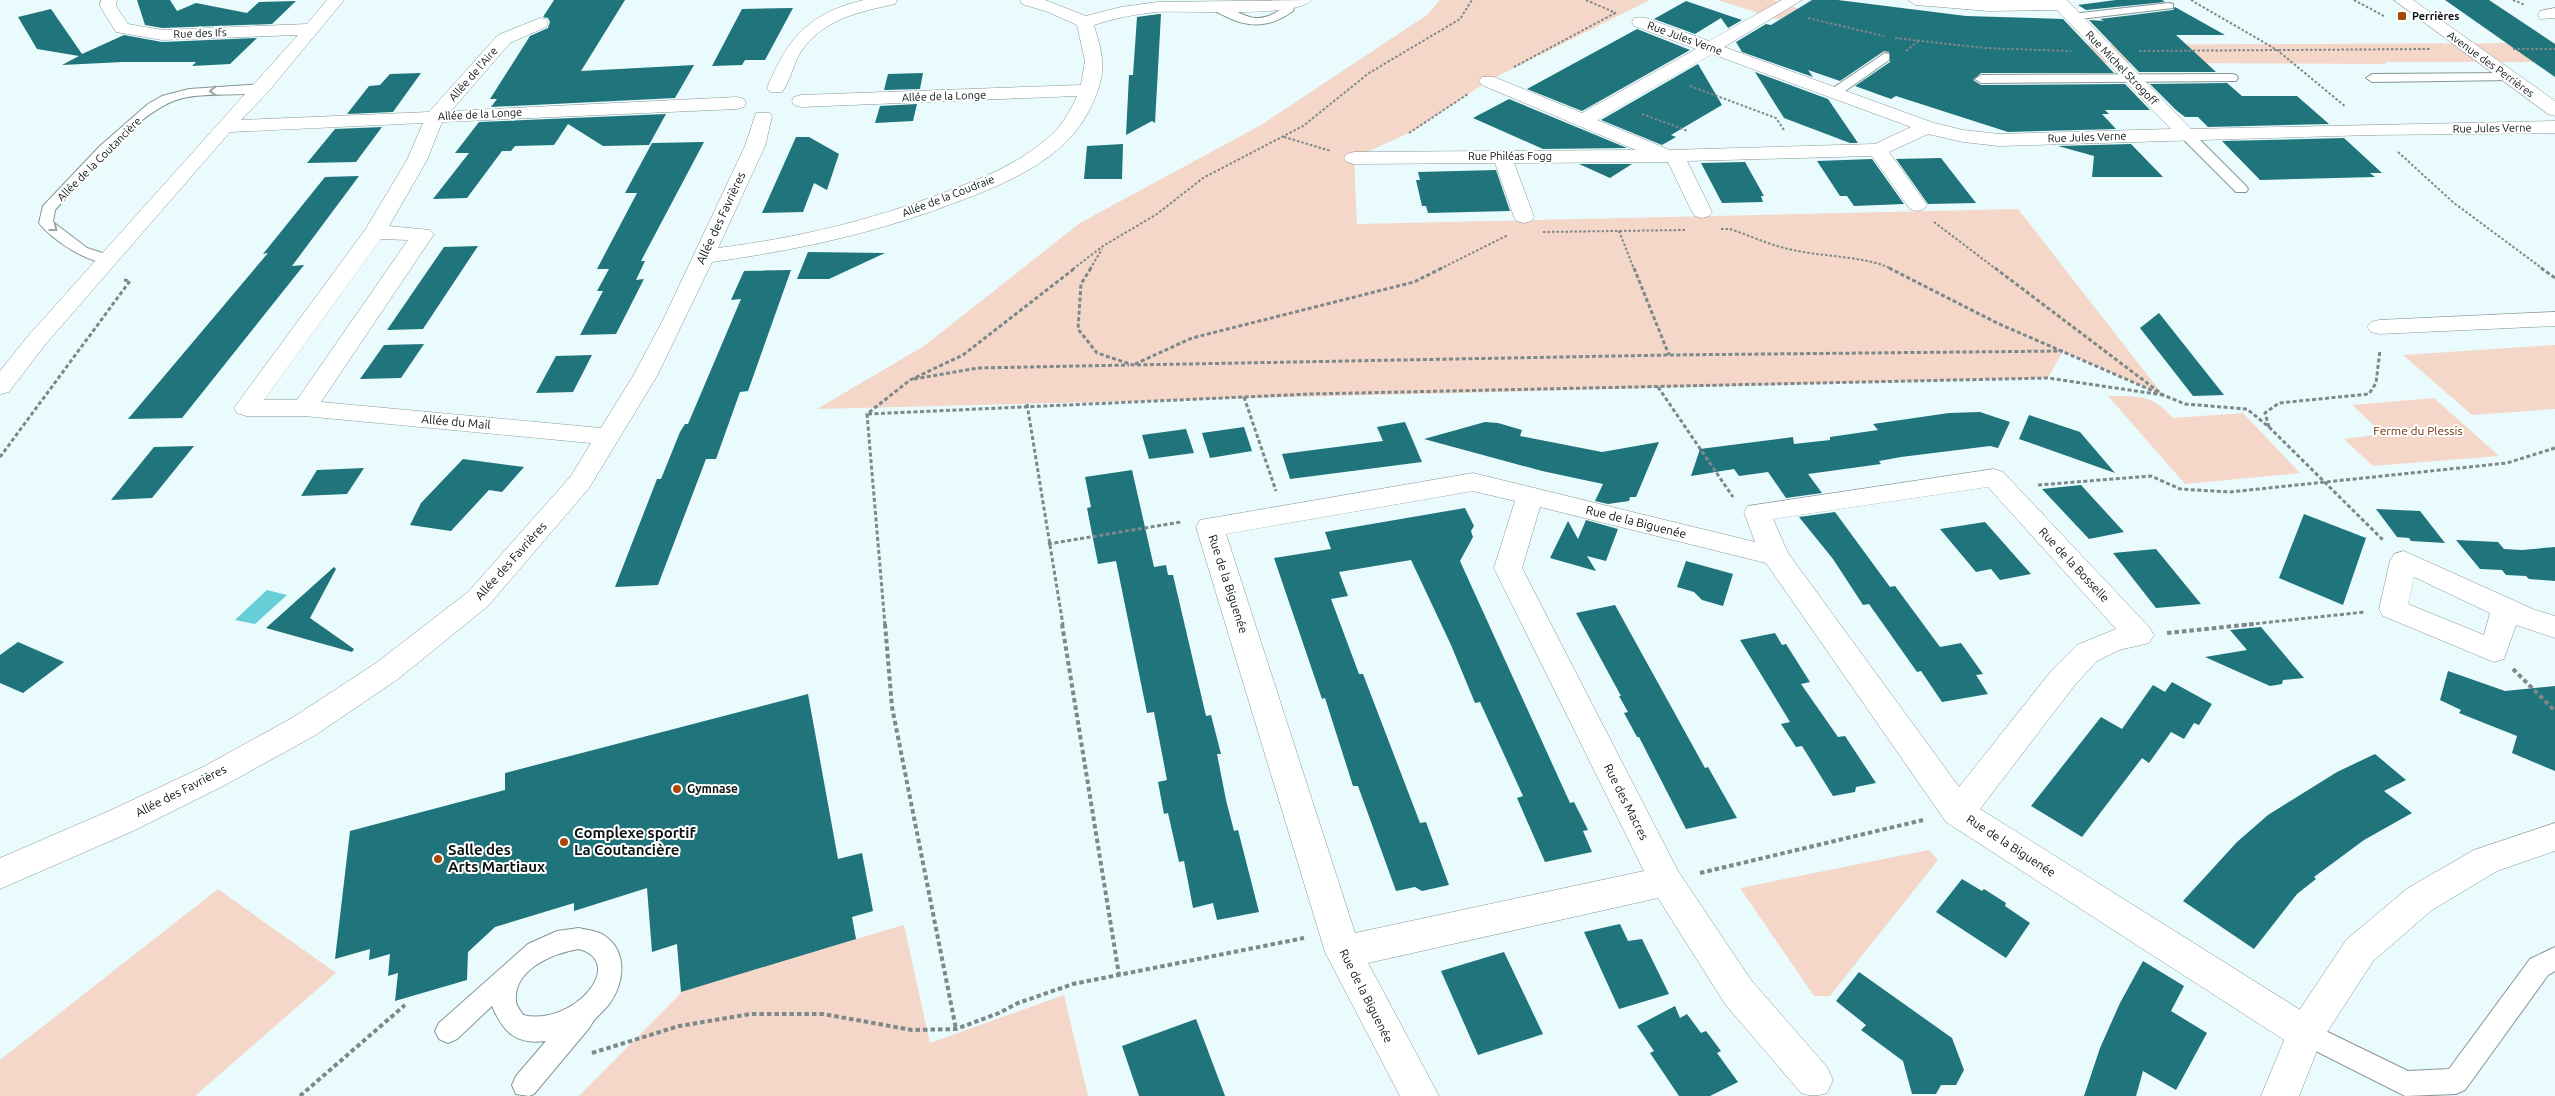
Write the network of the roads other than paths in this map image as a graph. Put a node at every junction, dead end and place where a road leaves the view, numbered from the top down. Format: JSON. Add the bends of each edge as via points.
{"nodes":[{"id":1,"x":109,"y":0,"type":"edge"},
{"id":2,"x":336,"y":0,"type":"edge"},
{"id":3,"x":889,"y":0,"type":"edge"},
{"id":4,"x":1028,"y":0,"type":"edge"},
{"id":5,"x":1916,"y":0,"type":"edge"},
{"id":6,"x":2402,"y":0,"type":"edge"},
{"id":7,"x":1296,"y":2,"type":"edge"},
{"id":8,"x":1787,"y":4,"type":"edge"},
{"id":9,"x":2169,"y":6,"type":"dead end"},
{"id":10,"x":2064,"y":7,"type":"edge"},
{"id":11,"x":1085,"y":22,"type":"junction"},
{"id":12,"x":1640,"y":22,"type":"dead end"},
{"id":13,"x":540,"y":23,"type":"dead end"},
{"id":14,"x":312,"y":29,"type":"junction"},
{"id":15,"x":1711,"y":48,"type":"junction"},
{"id":16,"x":1885,"y":57,"type":"dead end"},
{"id":17,"x":2508,"y":77,"type":"junction"},
{"id":18,"x":2131,"y":78,"type":"junction"},
{"id":19,"x":2232,"y":78,"type":"dead end"},
{"id":20,"x":2372,"y":78,"type":"dead end"},
{"id":21,"x":1981,"y":79,"type":"dead end"},
{"id":22,"x":1488,"y":81,"type":"dead end"},
{"id":23,"x":262,"y":88,"type":"junction"},
{"id":24,"x":776,"y":88,"type":"junction"},
{"id":25,"x":1087,"y":90,"type":"junction"},
{"id":26,"x":1834,"y":93,"type":"junction"},
{"id":27,"x":801,"y":101,"type":"junction"},
{"id":28,"x":737,"y":103,"type":"junction"},
{"id":29,"x":2555,"y":110,"type":"edge"},
{"id":30,"x":775,"y":115,"type":"junction"},
{"id":31,"x":435,"y":117,"type":"junction"},
{"id":32,"x":1582,"y":121,"type":"junction"},
{"id":33,"x":224,"y":127,"type":"junction"},
{"id":34,"x":1927,"y":127,"type":"junction"},
{"id":35,"x":2555,"y":127,"type":"edge"},
{"id":36,"x":2186,"y":134,"type":"junction"},
{"id":37,"x":1878,"y":150,"type":"junction"},
{"id":38,"x":1502,"y":156,"type":"junction"},
{"id":39,"x":1671,"y":156,"type":"junction"},
{"id":40,"x":1354,"y":158,"type":"road end"},
{"id":41,"x":2241,"y":189,"type":"dead end"},
{"id":42,"x":1916,"y":205,"type":"road end"},
{"id":43,"x":1702,"y":212,"type":"road end"},
{"id":44,"x":1518,"y":225,"type":"road end"},
{"id":45,"x":376,"y":232,"type":"junction"},
{"id":46,"x":702,"y":257,"type":"junction"},
{"id":47,"x":101,"y":267,"type":"junction"},
{"id":48,"x":2555,"y":319,"type":"edge"},
{"id":49,"x":2379,"y":327,"type":"road end"},
{"id":50,"x":0,"y":387,"type":"edge"},
{"id":51,"x":304,"y":408,"type":"junction"},
{"id":52,"x":608,"y":437,"type":"junction"},
{"id":53,"x":1530,"y":496,"type":"junction"},
{"id":54,"x":1757,"y":512,"type":"joint"},
{"id":55,"x":1776,"y":556,"type":"junction"},
{"id":56,"x":2506,"y":608,"type":"junction"},
{"id":57,"x":2555,"y":627,"type":"edge"},
{"id":58,"x":1958,"y":812,"type":"junction"},
{"id":59,"x":2555,"y":837,"type":"edge"},
{"id":60,"x":0,"y":874,"type":"edge"},
{"id":61,"x":1666,"y":881,"type":"junction"},
{"id":62,"x":1340,"y":942,"type":"junction"},
{"id":63,"x":2555,"y":958,"type":"edge"},
{"id":64,"x":522,"y":962,"type":"junction"},
{"id":65,"x":599,"y":996,"type":"junction"},
{"id":66,"x":448,"y":1032,"type":"dead end"},
{"id":67,"x":2304,"y":1033,"type":"junction"},
{"id":68,"x":1814,"y":1080,"type":"dead end"},
{"id":69,"x":526,"y":1085,"type":"dead end"},
{"id":70,"x":1420,"y":1096,"type":"edge"},
{"id":71,"x":2280,"y":1096,"type":"edge"}],
"edges":[{"from":1,"to":14,"type":"street","name":"Rue des Ifs","via":[[108,6],[122,28],[162,35]]},
{"from":2,"to":14,"type":"street"},
{"from":3,"to":24,"type":"street","via":[[827,17],[807,33],[792,52]]},
{"from":4,"to":11,"type":"street"},
{"from":5,"to":10,"type":"street","via":[[1989,6]]},
{"from":6,"to":17,"type":"street","name":"Avenue des Perrières"},
{"from":7,"to":11,"type":"street","via":[[1142,8],[1110,12]]},
{"from":8,"to":15,"type":"street"},
{"from":9,"to":10,"type":"lane"},
{"from":10,"to":18,"type":"street","name":"Rue Michel Strogoff"},
{"from":11,"to":25,"type":"street","name":"Allée de la Coudraie","via":[[1091,44],[1093,73]]},
{"from":12,"to":15,"type":"street","name":"Rue Jules Verne"},
{"from":13,"to":31,"type":"street","name":"Allée de l'Aire","via":[[504,39]]},
{"from":14,"to":23,"type":"street"},
{"from":15,"to":26,"type":"street","name":"Rue Jules Verne"},
{"from":15,"to":32,"type":"street"},
{"from":16,"to":26,"type":"lane"},
{"from":17,"to":20,"type":"lane"},
{"from":17,"to":29,"type":"street","name":"Avenue des Perrières"},
{"from":18,"to":19,"type":"lane"},
{"from":18,"to":21,"type":"lane"},
{"from":18,"to":36,"type":"street","name":"Rue Michel Strogoff"},
{"from":22,"to":32,"type":"street","name":"Rue Philéas Fogg"},
{"from":23,"to":33,"type":"street"},
{"from":23,"to":47,"type":"lane","name":"Allée de la Coutancière","one_way":true,"via":[[202,91],[166,99],[138,118],[48,209],[46,223]]},
{"from":24,"to":27,"type":"street","via":[[793,90]]},
{"from":24,"to":28,"type":"street","via":[[747,94]]},
{"from":25,"to":27,"type":"street","name":"Allée de la Longe"},
{"from":25,"to":46,"type":"street","name":"Allée de la Coudraie","via":[[1078,113],[1063,134],[1029,160],[987,184],[874,223],[807,241]]},
{"from":26,"to":34,"type":"street","name":"Rue Jules Verne"},
{"from":27,"to":30,"type":"street","via":[[798,106]]},
{"from":28,"to":30,"type":"street","via":[[745,115]]},
{"from":28,"to":31,"type":"street","name":"Allée de la Longe"},
{"from":30,"to":46,"type":"street","name":"Allée des Favrières","via":[[754,146]]},
{"from":31,"to":33,"type":"street","name":"Allée de la Longe"},
{"from":31,"to":45,"type":"street","name":"Allée du Mail","via":[[417,160]]},
{"from":32,"to":39,"type":"street","name":"Rue Philéas Fogg"},
{"from":33,"to":47,"type":"street"},
{"from":34,"to":36,"type":"street","name":"Rue Jules Verne","via":[[1953,135],[1999,140]]},
{"from":34,"to":37,"type":"street","name":"Rue Philéas Fogg"},
{"from":35,"to":36,"type":"street","name":"Rue Jules Verne"},
{"from":36,"to":41,"type":"lane"},
{"from":37,"to":39,"type":"street","name":"Rue Philéas Fogg"},
{"from":37,"to":42,"type":"street"},
{"from":38,"to":39,"type":"street","name":"Rue Philéas Fogg"},
{"from":38,"to":40,"type":"street","name":"Rue Philéas Fogg"},
{"from":38,"to":44,"type":"street"},
{"from":39,"to":43,"type":"street"},
{"from":45,"to":51,"type":"street","via":[[423,234]]},
{"from":45,"to":51,"type":"street","name":"Allée du Mail","via":[[246,408]]},
{"from":46,"to":52,"type":"street","name":"Allée des Favrières","via":[[649,368]]},
{"from":47,"to":50,"type":"street","via":[[36,340]]},
{"from":48,"to":49,"type":"street"},
{"from":51,"to":52,"type":"street","name":"Allée du Mail"},
{"from":52,"to":60,"type":"street","name":"Allée des Favrières","via":[[580,482],[478,599],[387,671],[303,728],[214,776]]},
{"from":53,"to":55,"type":"street","name":"Rue de la Biguenée"},
{"from":53,"to":61,"type":"street","name":"Rue des Macres","via":[[1508,568]]},
{"from":53,"to":62,"type":"street","name":"Rue de la Biguenée","via":[[1473,482],[1210,527]]},
{"from":54,"to":55,"type":"street","name":"Rue de la Biguenée"},
{"from":54,"to":58,"type":"street","name":"Rue de la Bosselle","via":[[1994,478],[2139,636],[2112,641],[2087,653],[2063,678]]},
{"from":55,"to":58,"type":"street","name":"Rue de la Biguenée"},
{"from":56,"to":56,"type":"street","via":[[2494,651],[2393,609],[2404,561]]},
{"from":56,"to":57,"type":"street"},
{"from":58,"to":67,"type":"street","name":"Rue de la Biguenée"},
{"from":59,"to":67,"type":"street","via":[[2486,860],[2420,899],[2360,950]]},
{"from":61,"to":62,"type":"street"},
{"from":61,"to":68,"type":"street","name":"Rue des Macres","via":[[1738,992]]},
{"from":62,"to":70,"type":"street","name":"Rue de la Biguenée"},
{"from":63,"to":67,"type":"lane","via":[[2539,967],[2456,1081],[2406,1084]]},
{"from":64,"to":65,"type":"lane","via":[[534,952],[560,940],[573,938],[596,944],[604,950],[610,967],[606,986]]},
{"from":64,"to":65,"type":"lane","via":[[506,984],[503,996],[507,1015],[518,1024],[545,1029],[570,1022],[592,1006]]},
{"from":64,"to":66,"type":"lane"},
{"from":65,"to":69,"type":"lane"},
{"from":67,"to":71,"type":"street"}]}
